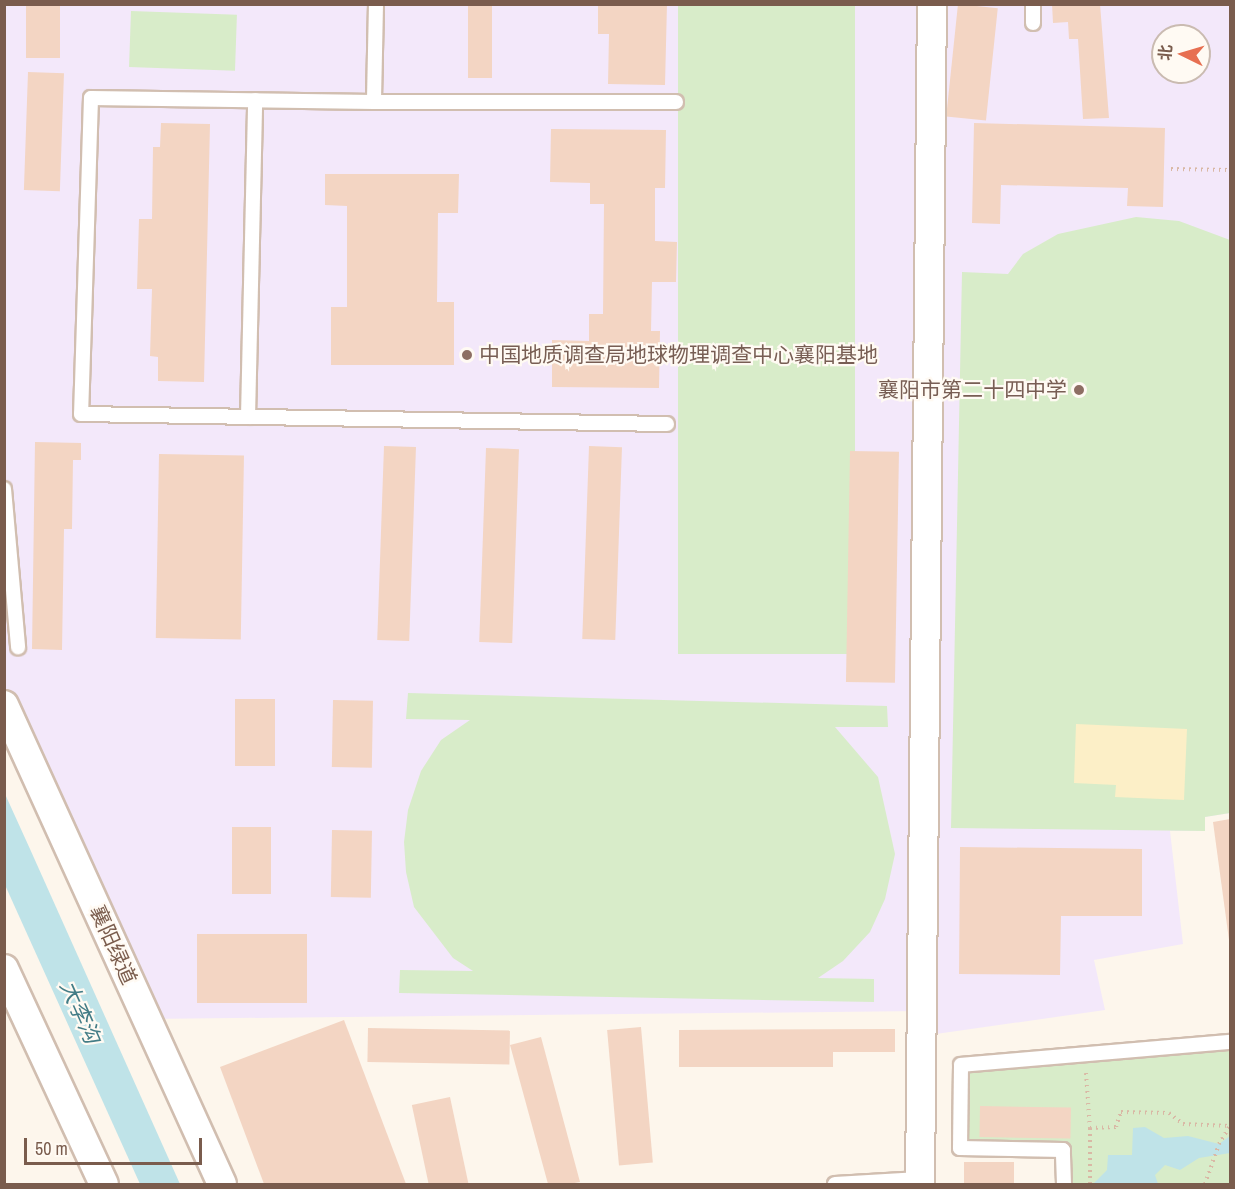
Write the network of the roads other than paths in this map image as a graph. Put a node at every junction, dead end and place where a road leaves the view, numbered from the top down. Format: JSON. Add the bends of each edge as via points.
{"nodes":[{"id":1,"x":376,"y":4,"type":"edge"},
{"id":2,"x":932,"y":4,"type":"edge"},
{"id":3,"x":1033,"y":4,"type":"edge"},
{"id":4,"x":1033,"y":23,"type":"dead end"},
{"id":5,"x":255,"y":100,"type":"junction"},
{"id":6,"x":374,"y":102,"type":"junction"},
{"id":7,"x":676,"y":102,"type":"dead end"},
{"id":8,"x":248,"y":417,"type":"junction"},
{"id":9,"x":667,"y":424,"type":"dead end"},
{"id":10,"x":4,"y":489,"type":"edge"},
{"id":11,"x":18,"y":647,"type":"dead end"},
{"id":12,"x":4,"y":705,"type":"edge"},
{"id":13,"x":4,"y":969,"type":"edge"},
{"id":14,"x":1230,"y":1042,"type":"edge"},
{"id":15,"x":920,"y":1182,"type":"edge"},
{"id":16,"x":104,"y":1185,"type":"edge"},
{"id":17,"x":222,"y":1185,"type":"edge"},
{"id":18,"x":835,"y":1185,"type":"edge"},
{"id":19,"x":1064,"y":1185,"type":"edge"}],
"edges":[{"from":1,"to":6,"type":"lane"},
{"from":2,"to":15,"type":"street"},
{"from":3,"to":4,"type":"lane"},
{"from":5,"to":6,"type":"lane"},
{"from":5,"to":8,"type":"lane"},
{"from":5,"to":8,"type":"lane","via":[[91,98],[81,414]]},
{"from":6,"to":7,"type":"lane"},
{"from":8,"to":9,"type":"lane"},
{"from":10,"to":11,"type":"lane"},
{"from":12,"to":17,"type":"street","name":"襄阳绿道"},
{"from":13,"to":16,"type":"street"},
{"from":14,"to":19,"type":"lane","via":[[961,1065],[960,1148],[1063,1150]]},
{"from":15,"to":18,"type":"lane"}]}
